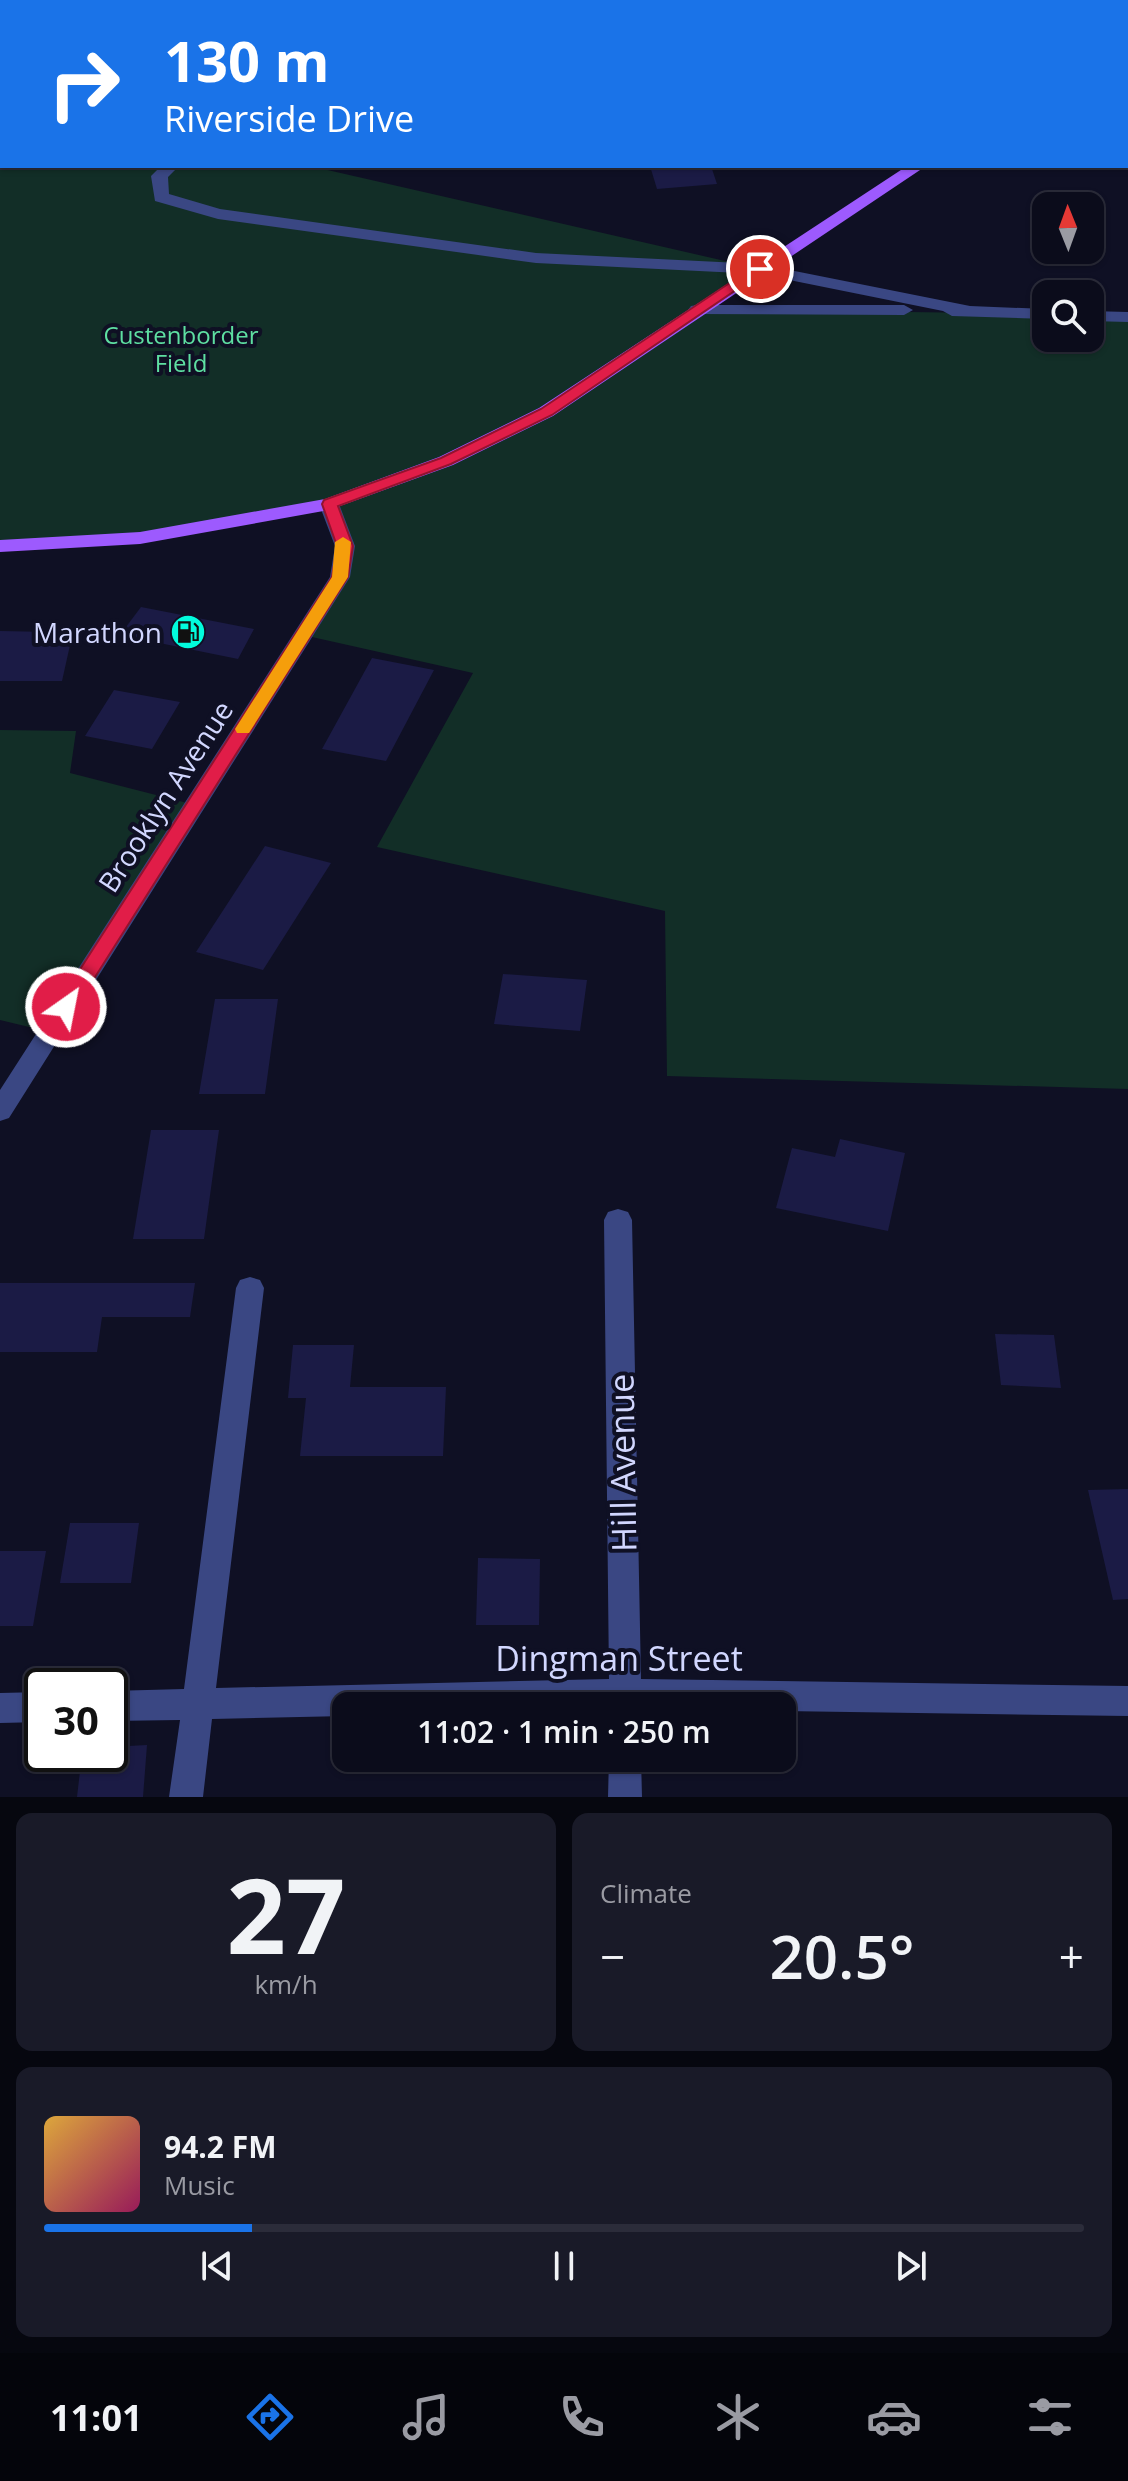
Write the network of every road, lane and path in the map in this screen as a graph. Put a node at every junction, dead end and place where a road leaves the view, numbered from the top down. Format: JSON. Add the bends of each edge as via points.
{"nodes":[{"id":1,"x":169,"y":168,"type":"edge"},
{"id":2,"x":915,"y":168,"type":"edge"},
{"id":3,"x":760,"y":269,"type":"junction"},
{"id":4,"x":697,"y":310,"type":"junction"},
{"id":5,"x":968,"y":311,"type":"junction"},
{"id":6,"x":1032,"y":313,"type":"edge"},
{"id":7,"x":1104,"y":316,"type":"edge"},
{"id":8,"x":1128,"y":317,"type":"edge"},
{"id":9,"x":329,"y":504,"type":"junction"},
{"id":10,"x":0,"y":546,"type":"edge"},
{"id":11,"x":0,"y":1111,"type":"edge"},
{"id":12,"x":618,"y":1220,"type":"dead end"},
{"id":13,"x":250,"y":1288,"type":"dead end"},
{"id":14,"x":625,"y":1692,"type":"edge"},
{"id":15,"x":796,"y":1700,"type":"edge"},
{"id":16,"x":1128,"y":1701,"type":"edge"},
{"id":17,"x":332,"y":1702,"type":"edge"},
{"id":18,"x":197,"y":1703,"type":"junction"},
{"id":19,"x":128,"y":1705,"type":"edge"},
{"id":20,"x":24,"y":1707,"type":"edge"},
{"id":21,"x":0,"y":1708,"type":"edge"},
{"id":22,"x":625,"y":1772,"type":"edge"},
{"id":23,"x":186,"y":1797,"type":"edge"},
{"id":24,"x":625,"y":1797,"type":"edge"}],
"edges":[{"from":1,"to":3,"type":"street","via":[[159,176],[161,197],[218,214],[536,258]]},
{"from":2,"to":3,"type":"main road"},
{"from":3,"to":4,"type":"main road"},
{"from":3,"to":5,"type":"street"},
{"from":4,"to":5,"type":"street"},
{"from":4,"to":9,"type":"main road","via":[[546,412],[446,461]]},
{"from":5,"to":6,"type":"street"},
{"from":7,"to":8,"type":"street"},
{"from":9,"to":10,"type":"main road","via":[[140,538]]},
{"from":9,"to":11,"type":"street","name":"Brooklyn Avenue","via":[[345,546],[340,577]]},
{"from":12,"to":14,"type":"street","name":"Hill Avenue"},
{"from":13,"to":18,"type":"street"},
{"from":15,"to":16,"type":"street","name":"Dingman Street"},
{"from":17,"to":18,"type":"street","name":"Dingman Street"},
{"from":18,"to":19,"type":"street","name":"Dingman Street"},
{"from":18,"to":23,"type":"street"},
{"from":20,"to":21,"type":"street"},
{"from":22,"to":24,"type":"street"}]}
